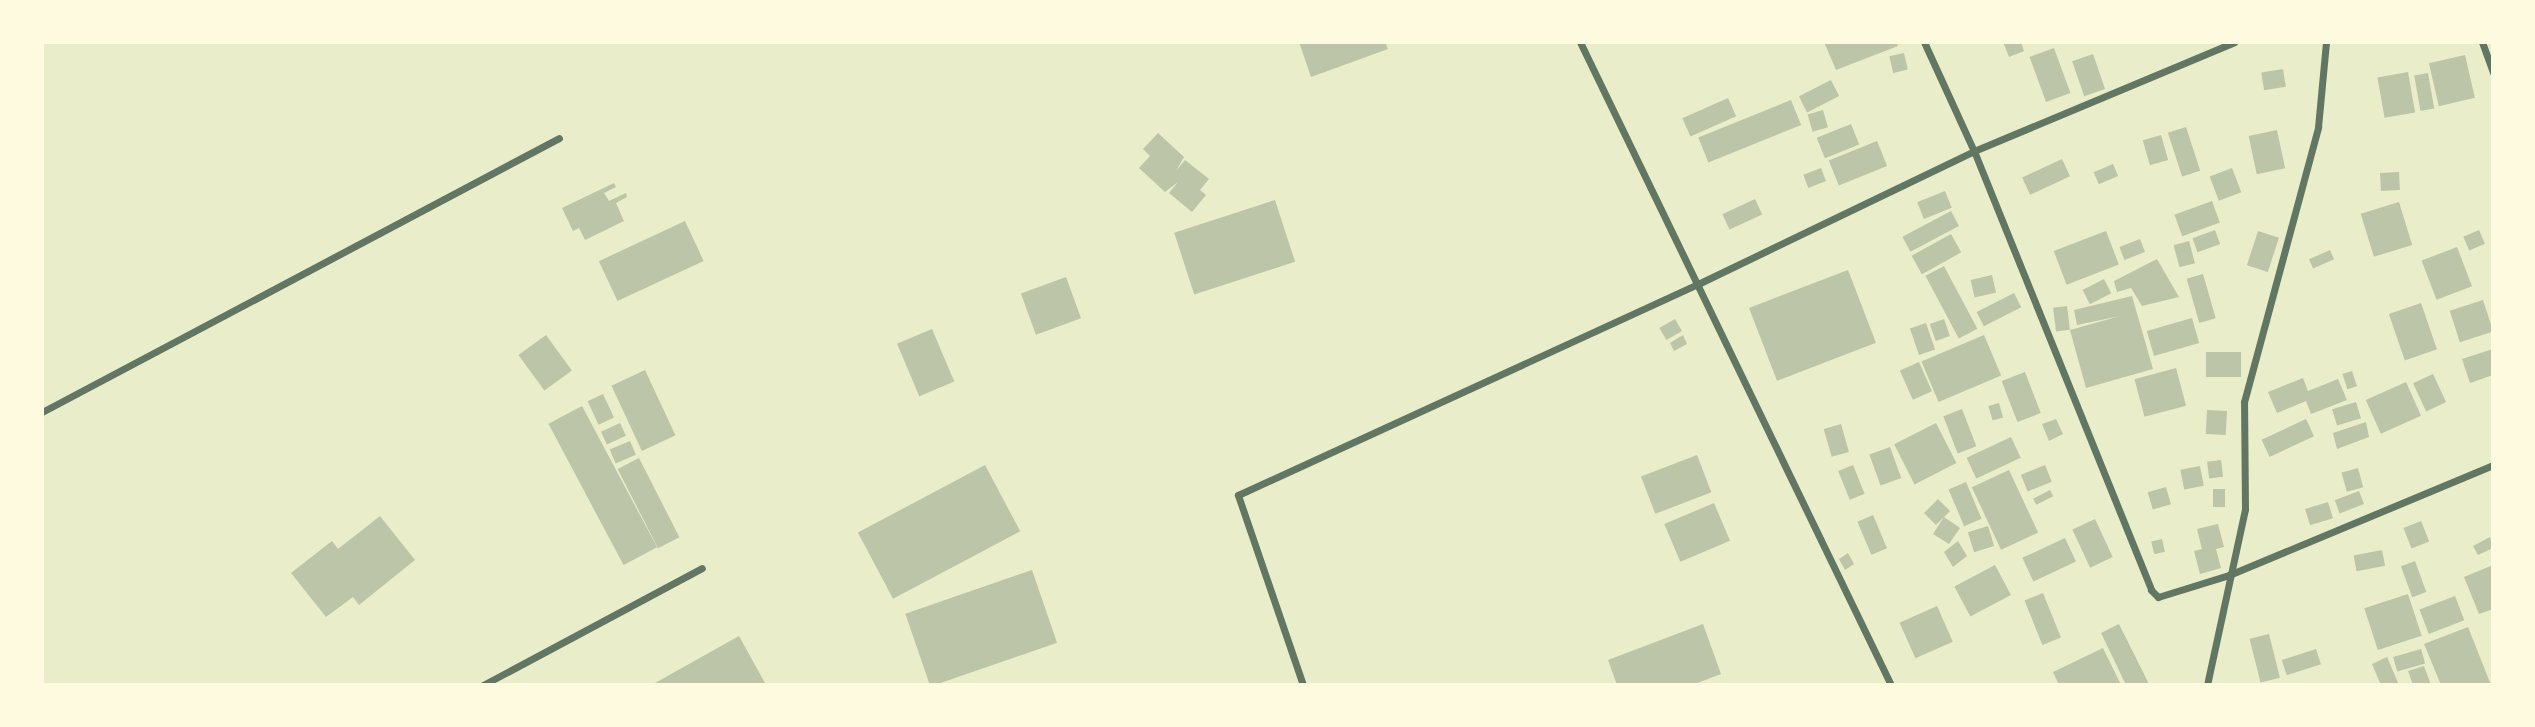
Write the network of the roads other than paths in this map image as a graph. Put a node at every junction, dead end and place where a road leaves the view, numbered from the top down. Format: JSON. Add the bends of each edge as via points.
{"nodes":[{"id":1,"x":1580,"y":42,"type":"edge"},
{"id":2,"x":1924,"y":42,"type":"edge"},
{"id":3,"x":2233,"y":42,"type":"edge"},
{"id":4,"x":2326,"y":42,"type":"edge"},
{"id":5,"x":2483,"y":42,"type":"edge"},
{"id":6,"x":2493,"y":73,"type":"edge"},
{"id":7,"x":559,"y":138,"type":"dead end"},
{"id":8,"x":1974,"y":151,"type":"junction"},
{"id":9,"x":1700,"y":283,"type":"junction"},
{"id":10,"x":42,"y":412,"type":"edge"},
{"id":11,"x":2493,"y":465,"type":"edge"},
{"id":12,"x":702,"y":568,"type":"dead end"},
{"id":13,"x":2229,"y":575,"type":"junction"},
{"id":14,"x":483,"y":685,"type":"edge"},
{"id":15,"x":1303,"y":685,"type":"edge"},
{"id":16,"x":1891,"y":685,"type":"edge"},
{"id":17,"x":2207,"y":685,"type":"edge"}],
"edges":[{"from":1,"to":9,"type":"street"},
{"from":2,"to":8,"type":"street"},
{"from":3,"to":8,"type":"street"},
{"from":4,"to":13,"type":"street","via":[[2318,127],[2244,402],[2245,509]]},
{"from":5,"to":6,"type":"street"},
{"from":7,"to":10,"type":"street"},
{"from":8,"to":9,"type":"street"},
{"from":8,"to":13,"type":"street","via":[[2151,590],[2165,598]]},
{"from":9,"to":15,"type":"street","via":[[1238,495]]},
{"from":9,"to":16,"type":"street"},
{"from":11,"to":13,"type":"street"},
{"from":12,"to":14,"type":"street"},
{"from":13,"to":17,"type":"street"}]}
